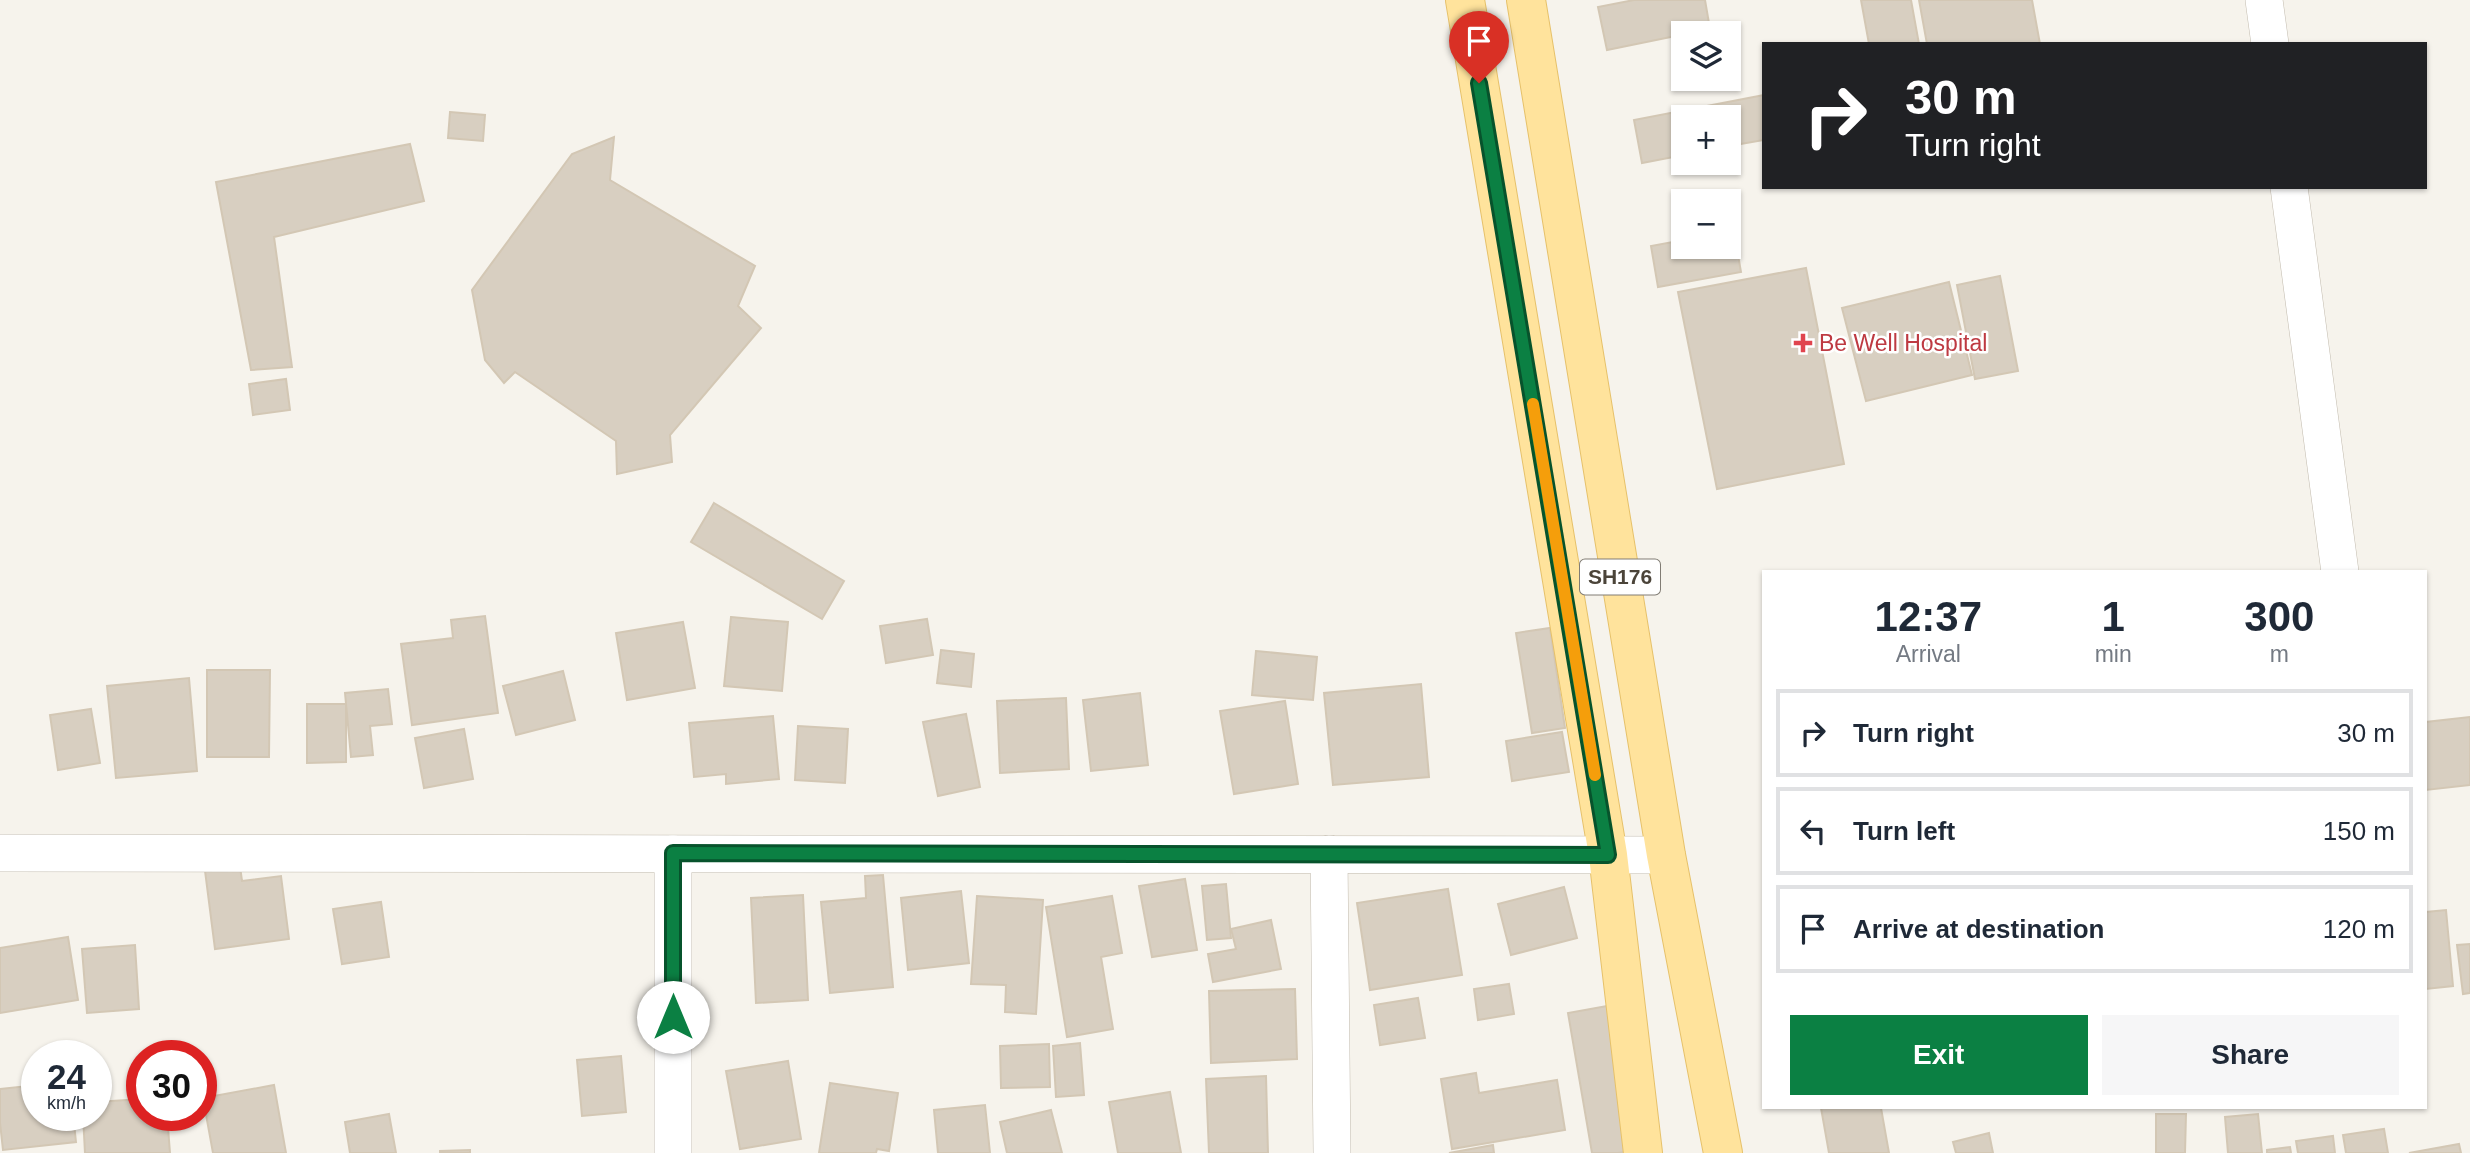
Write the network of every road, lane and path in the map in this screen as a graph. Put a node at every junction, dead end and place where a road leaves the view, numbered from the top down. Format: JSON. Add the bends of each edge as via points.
{"nodes":[{"id":1,"x":1465,"y":0,"type":"edge"},
{"id":2,"x":1526,"y":0,"type":"edge"},
{"id":3,"x":2264,"y":0,"type":"edge"},
{"id":4,"x":2270,"y":42,"type":"edge"},
{"id":5,"x":2289,"y":189,"type":"edge"},
{"id":6,"x":2340,"y":570,"type":"edge"},
{"id":7,"x":0,"y":853,"type":"edge"},
{"id":8,"x":673,"y":853,"type":"junction"},
{"id":9,"x":1329,"y":855,"type":"junction"},
{"id":10,"x":1608,"y":855,"type":"junction"},
{"id":11,"x":1666,"y":855,"type":"junction"},
{"id":12,"x":673,"y":1153,"type":"edge"},
{"id":13,"x":1332,"y":1153,"type":"edge"},
{"id":14,"x":1643,"y":1153,"type":"edge"},
{"id":15,"x":1723,"y":1153,"type":"edge"}],
"edges":[{"from":1,"to":10,"type":"main road"},
{"from":2,"to":11,"type":"main road","number":"SH176"},
{"from":3,"to":4,"type":"street"},
{"from":5,"to":6,"type":"street"},
{"from":7,"to":8,"type":"street"},
{"from":8,"to":9,"type":"street"},
{"from":8,"to":12,"type":"street"},
{"from":9,"to":10,"type":"street"},
{"from":9,"to":13,"type":"street"},
{"from":10,"to":11,"type":"street"},
{"from":10,"to":14,"type":"main road"},
{"from":11,"to":15,"type":"main road","number":"SH176"}]}
